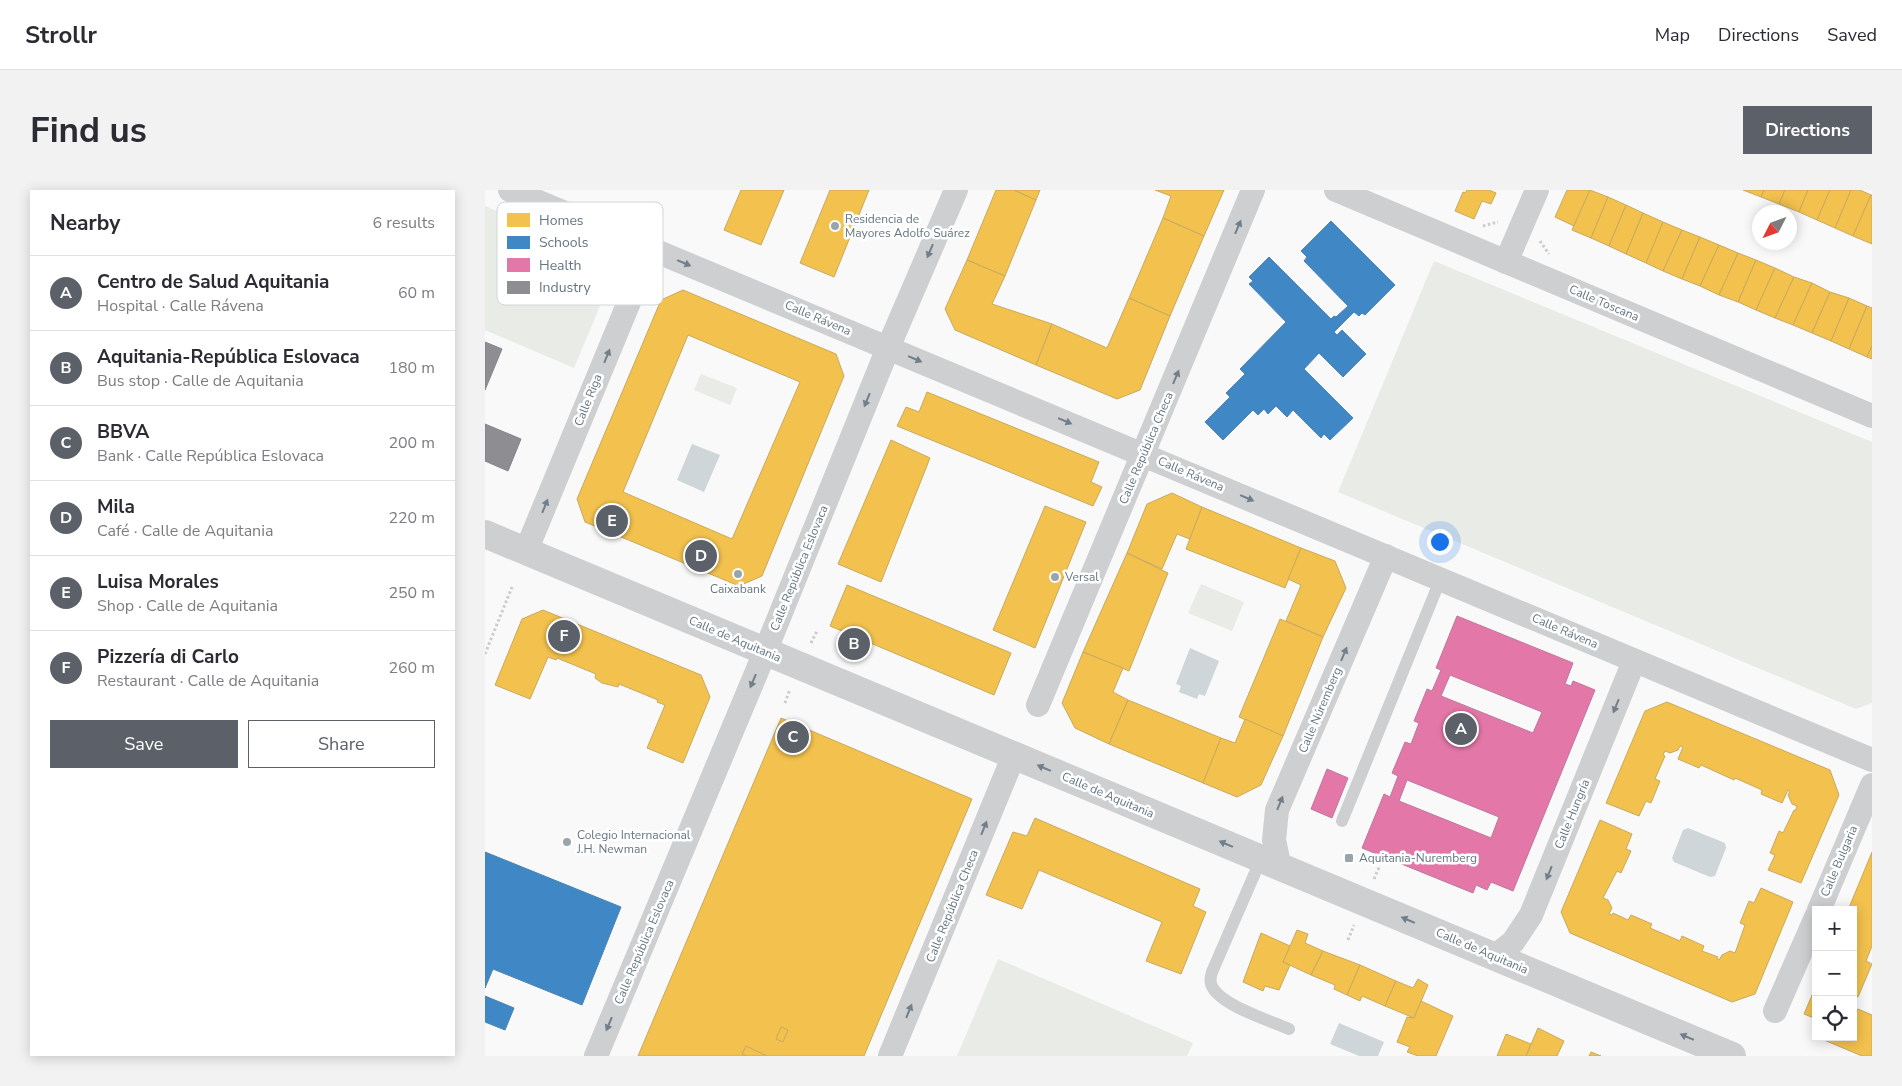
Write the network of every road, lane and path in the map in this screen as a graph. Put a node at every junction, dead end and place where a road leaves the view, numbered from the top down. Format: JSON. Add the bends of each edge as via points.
{"nodes":[{"id":1,"x":510,"y":190,"type":"edge"},
{"id":2,"x":956,"y":190,"type":"edge"},
{"id":3,"x":1253,"y":190,"type":"edge"},
{"id":4,"x":1336,"y":190,"type":"edge"},
{"id":5,"x":1537,"y":190,"type":"edge"},
{"id":6,"x":539,"y":202,"type":"edge"},
{"id":7,"x":663,"y":253,"type":"edge"},
{"id":8,"x":1506,"y":262,"type":"junction"},
{"id":9,"x":627,"y":305,"type":"edge"},
{"id":10,"x":888,"y":348,"type":"junction"},
{"id":11,"x":1872,"y":416,"type":"edge"},
{"id":12,"x":1143,"y":454,"type":"junction"},
{"id":13,"x":485,"y":534,"type":"edge"},
{"id":14,"x":526,"y":551,"type":"junction"},
{"id":15,"x":1386,"y":556,"type":"junction"},
{"id":16,"x":1441,"y":578,"type":"junction"},
{"id":17,"x":512,"y":587,"type":"dead end"},
{"id":18,"x":817,"y":631,"type":"dead end"},
{"id":19,"x":810,"y":644,"type":"dead end"},
{"id":20,"x":765,"y":652,"type":"junction"},
{"id":21,"x":485,"y":654,"type":"edge"},
{"id":22,"x":1634,"y":661,"type":"junction"},
{"id":23,"x":790,"y":689,"type":"dead end"},
{"id":24,"x":785,"y":703,"type":"dead end"},
{"id":25,"x":1038,"y":705,"type":"dead end"},
{"id":26,"x":1014,"y":755,"type":"junction"},
{"id":27,"x":1872,"y":760,"type":"edge"},
{"id":28,"x":1872,"y":785,"type":"edge"},
{"id":29,"x":1341,"y":821,"type":"dead end"},
{"id":30,"x":1270,"y":863,"type":"junction"},
{"id":31,"x":1380,"y":865,"type":"dead end"},
{"id":32,"x":1373,"y":882,"type":"dead end"},
{"id":33,"x":1821,"y":906,"type":"edge"},
{"id":34,"x":1356,"y":920,"type":"dead end"},
{"id":35,"x":1812,"y":925,"type":"edge"},
{"id":36,"x":1348,"y":940,"type":"dead end"},
{"id":37,"x":1495,"y":956,"type":"junction"},
{"id":38,"x":1775,"y":1011,"type":"dead end"},
{"id":39,"x":1289,"y":1029,"type":"dead end"},
{"id":40,"x":596,"y":1056,"type":"edge"},
{"id":41,"x":890,"y":1056,"type":"edge"},
{"id":42,"x":1732,"y":1056,"type":"edge"}],
"edges":[{"from":1,"to":6,"type":"street","name":"Calle Rávena"},
{"from":2,"to":10,"type":"street","name":"Calle República Eslovaca","one_way":true},
{"from":12,"to":3,"type":"street","name":"Calle República Checa","one_way":true},
{"from":4,"to":8,"type":"street","name":"Calle Toscana"},
{"from":5,"to":8,"type":"street"},
{"from":7,"to":10,"type":"street","name":"Calle Rávena","one_way":true},
{"from":8,"to":11,"type":"street","name":"Calle Toscana"},
{"from":14,"to":9,"type":"street","name":"Calle Riga","one_way":true},
{"from":10,"to":12,"type":"street","name":"Calle Rávena","one_way":true},
{"from":10,"to":20,"type":"street","name":"Calle República Eslovaca","one_way":true},
{"from":12,"to":15,"type":"street","name":"Calle Rávena","one_way":true},
{"from":12,"to":25,"type":"street","name":"Calle República Checa"},
{"from":13,"to":14,"type":"street","name":"Calle de Aquitania"},
{"from":14,"to":20,"type":"street","name":"Calle de Aquitania"},
{"from":15,"to":16,"type":"street","name":"Calle Rávena"},
{"from":30,"to":15,"type":"street","name":"Calle Núremberg","one_way":true,"via":[[1277,810]]},
{"from":16,"to":22,"type":"street","name":"Calle Rávena"},
{"from":16,"to":29,"type":"lane"},
{"from":17,"to":21,"type":"path"},
{"from":18,"to":19,"type":"path"},
{"from":20,"to":26,"type":"street","name":"Calle de Aquitania"},
{"from":20,"to":40,"type":"street","name":"Calle República Eslovaca","one_way":true},
{"from":22,"to":27,"type":"street","name":"Calle Rávena"},
{"from":22,"to":37,"type":"street","name":"Calle Hungría","one_way":true,"via":[[1531,915],[1513,942]]},
{"from":23,"to":24,"type":"path"},
{"from":30,"to":26,"type":"street","name":"Calle de Aquitania","one_way":true},
{"from":41,"to":26,"type":"street","name":"Calle República Checa","one_way":true},
{"from":28,"to":33,"type":"street","name":"Calle Bulgaria"},
{"from":37,"to":30,"type":"street","name":"Calle de Aquitania","one_way":true},
{"from":30,"to":39,"type":"lane","via":[[1212,972],[1211,983],[1227,1002]]},
{"from":31,"to":32,"type":"path"},
{"from":34,"to":36,"type":"path"},
{"from":35,"to":38,"type":"street"},
{"from":42,"to":37,"type":"street","name":"Calle de Aquitania","one_way":true}]}
